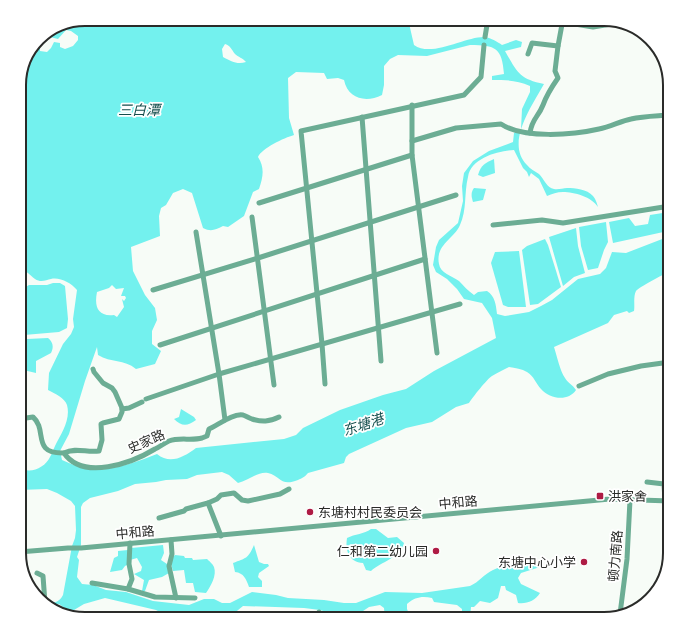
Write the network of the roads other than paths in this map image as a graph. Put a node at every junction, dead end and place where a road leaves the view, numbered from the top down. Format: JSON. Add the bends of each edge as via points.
{"nodes":[{"id":1,"x":487,"y":26,"type":"edge"},
{"id":2,"x":562,"y":26,"type":"edge"},
{"id":3,"x":588,"y":26,"type":"edge"},
{"id":4,"x":599,"y":26,"type":"edge"},
{"id":5,"x":485,"y":37,"type":"dead end"},
{"id":6,"x":484,"y":45,"type":"dead end"},
{"id":7,"x":558,"y":46,"type":"junction"},
{"id":8,"x":528,"y":54,"type":"dead end"},
{"id":9,"x":412,"y":106,"type":"junction"},
{"id":10,"x":663,"y":116,"type":"edge"},
{"id":11,"x":362,"y":117,"type":"junction"},
{"id":12,"x":530,"y":133,"type":"junction"},
{"id":13,"x":412,"y":141,"type":"junction"},
{"id":14,"x":412,"y":155,"type":"junction"},
{"id":15,"x":366,"y":169,"type":"junction"},
{"id":16,"x":307,"y":188,"type":"junction"},
{"id":17,"x":456,"y":195,"type":"dead end"},
{"id":18,"x":259,"y":203,"type":"dead end"},
{"id":19,"x":418,"y":206,"type":"junction"},
{"id":20,"x":663,"y":207,"type":"edge"},
{"id":21,"x":252,"y":217,"type":"dead end"},
{"id":22,"x":370,"y":222,"type":"junction"},
{"id":23,"x":493,"y":225,"type":"dead end"},
{"id":24,"x":196,"y":232,"type":"dead end"},
{"id":25,"x":312,"y":241,"type":"junction"},
{"id":26,"x":258,"y":258,"type":"junction"},
{"id":27,"x":425,"y":259,"type":"junction"},
{"id":28,"x":203,"y":274,"type":"junction"},
{"id":29,"x":374,"y":276,"type":"junction"},
{"id":30,"x":153,"y":290,"type":"dead end"},
{"id":31,"x":317,"y":294,"type":"junction"},
{"id":32,"x":460,"y":304,"type":"dead end"},
{"id":33,"x":264,"y":311,"type":"junction"},
{"id":34,"x":432,"y":312,"type":"junction"},
{"id":35,"x":212,"y":328,"type":"junction"},
{"id":36,"x":378,"y":328,"type":"junction"},
{"id":37,"x":322,"y":344,"type":"junction"},
{"id":38,"x":160,"y":345,"type":"dead end"},
{"id":39,"x":437,"y":353,"type":"dead end"},
{"id":40,"x":271,"y":359,"type":"junction"},
{"id":41,"x":381,"y":362,"type":"dead end"},
{"id":42,"x":663,"y":363,"type":"edge"},
{"id":43,"x":92,"y":369,"type":"dead end"},
{"id":44,"x":220,"y":374,"type":"junction"},
{"id":45,"x":325,"y":384,"type":"dead end"},
{"id":46,"x":274,"y":385,"type":"dead end"},
{"id":47,"x":579,"y":386,"type":"dead end"},
{"id":48,"x":122,"y":409,"type":"junction"},
{"id":49,"x":279,"y":417,"type":"dead end"},
{"id":50,"x":26,"y":418,"type":"edge"},
{"id":51,"x":225,"y":420,"type":"junction"},
{"id":52,"x":64,"y":453,"type":"junction"},
{"id":53,"x":648,"y":482,"type":"dead end"},
{"id":54,"x":663,"y":484,"type":"edge"},
{"id":55,"x":289,"y":489,"type":"dead end"},
{"id":56,"x":630,"y":500,"type":"junction"},
{"id":57,"x":663,"y":501,"type":"edge"},
{"id":58,"x":208,"y":503,"type":"junction"},
{"id":59,"x":159,"y":518,"type":"dead end"},
{"id":60,"x":221,"y":536,"type":"junction"},
{"id":61,"x":171,"y":540,"type":"junction"},
{"id":62,"x":130,"y":544,"type":"junction"},
{"id":63,"x":26,"y":551,"type":"edge"},
{"id":64,"x":37,"y":573,"type":"dead end"},
{"id":65,"x":92,"y":583,"type":"dead end"},
{"id":66,"x":128,"y":589,"type":"junction"},
{"id":67,"x":45,"y":596,"type":"edge"},
{"id":68,"x":176,"y":598,"type":"junction"},
{"id":69,"x":195,"y":598,"type":"dead end"},
{"id":70,"x":621,"y":610,"type":"edge"}],
"edges":[{"from":1,"to":5,"type":"street"},
{"from":2,"to":7,"type":"street"},
{"from":3,"to":4,"type":"street"},
{"from":6,"to":9,"type":"street","via":[[481,77],[464,94]]},
{"from":7,"to":8,"type":"street","via":[[532,43]]},
{"from":7,"to":12,"type":"street","via":[[555,71],[558,78],[531,123]]},
{"from":9,"to":11,"type":"street"},
{"from":9,"to":13,"type":"street"},
{"from":10,"to":12,"type":"street","via":[[631,119],[600,129],[566,134]]},
{"from":11,"to":15,"type":"street"},
{"from":11,"to":16,"type":"street","via":[[302,131]]},
{"from":12,"to":13,"type":"street","via":[[507,128],[501,124],[456,128]]},
{"from":13,"to":14,"type":"street"},
{"from":14,"to":15,"type":"street"},
{"from":14,"to":19,"type":"street"},
{"from":15,"to":16,"type":"street"},
{"from":15,"to":22,"type":"street"},
{"from":16,"to":18,"type":"street"},
{"from":16,"to":25,"type":"street"},
{"from":17,"to":19,"type":"street"},
{"from":19,"to":22,"type":"street"},
{"from":19,"to":27,"type":"street"},
{"from":20,"to":23,"type":"street","via":[[563,223],[542,220]]},
{"from":21,"to":26,"type":"street"},
{"from":22,"to":25,"type":"street"},
{"from":22,"to":29,"type":"street"},
{"from":24,"to":28,"type":"street"},
{"from":25,"to":26,"type":"street"},
{"from":25,"to":31,"type":"street"},
{"from":26,"to":28,"type":"street"},
{"from":26,"to":33,"type":"street"},
{"from":27,"to":29,"type":"street"},
{"from":27,"to":34,"type":"street"},
{"from":28,"to":30,"type":"street"},
{"from":28,"to":35,"type":"street"},
{"from":29,"to":31,"type":"street"},
{"from":29,"to":36,"type":"street"},
{"from":31,"to":33,"type":"street"},
{"from":31,"to":37,"type":"street"},
{"from":32,"to":34,"type":"street"},
{"from":33,"to":35,"type":"street"},
{"from":33,"to":40,"type":"street"},
{"from":34,"to":36,"type":"street"},
{"from":34,"to":39,"type":"street"},
{"from":35,"to":38,"type":"street"},
{"from":35,"to":44,"type":"street"},
{"from":36,"to":37,"type":"street"},
{"from":36,"to":41,"type":"street"},
{"from":37,"to":40,"type":"street"},
{"from":37,"to":45,"type":"street"},
{"from":40,"to":44,"type":"street"},
{"from":40,"to":46,"type":"street"},
{"from":42,"to":47,"type":"street","via":[[608,374]]},
{"from":43,"to":48,"type":"street","via":[[115,392]]},
{"from":44,"to":48,"type":"street"},
{"from":44,"to":51,"type":"street"},
{"from":48,"to":52,"type":"street","name":"史家路","via":[[119,419],[101,424],[102,440],[99,451],[72,449]]},
{"from":49,"to":51,"type":"street","name":"史家路","via":[[268,422],[243,415]]},
{"from":50,"to":52,"type":"street","name":"史家路","via":[[33,417],[37,421],[42,444],[47,450]]},
{"from":51,"to":52,"type":"street","name":"史家路","via":[[209,429],[207,436],[170,441],[155,450],[116,465],[98,468],[82,466]]},
{"from":53,"to":54,"type":"street"},
{"from":55,"to":58,"type":"street","via":[[280,494],[248,501],[242,500],[234,493],[221,495]]},
{"from":56,"to":57,"type":"street","name":"中和路"},
{"from":56,"to":60,"type":"street","name":"中和路","via":[[610,499]]},
{"from":56,"to":70,"type":"street","name":"顿力南路","via":[[627,559]]},
{"from":58,"to":59,"type":"street"},
{"from":58,"to":60,"type":"street"},
{"from":60,"to":61,"type":"street","name":"中和路"},
{"from":61,"to":62,"type":"street","name":"中和路"},
{"from":61,"to":68,"type":"street","via":[[172,554],[169,566]]},
{"from":62,"to":63,"type":"street","name":"中和路"},
{"from":62,"to":66,"type":"street","via":[[129,564],[132,579]]},
{"from":64,"to":67,"type":"street","via":[[44,576]]},
{"from":65,"to":66,"type":"street"},
{"from":66,"to":68,"type":"street"},
{"from":68,"to":69,"type":"street"}]}
